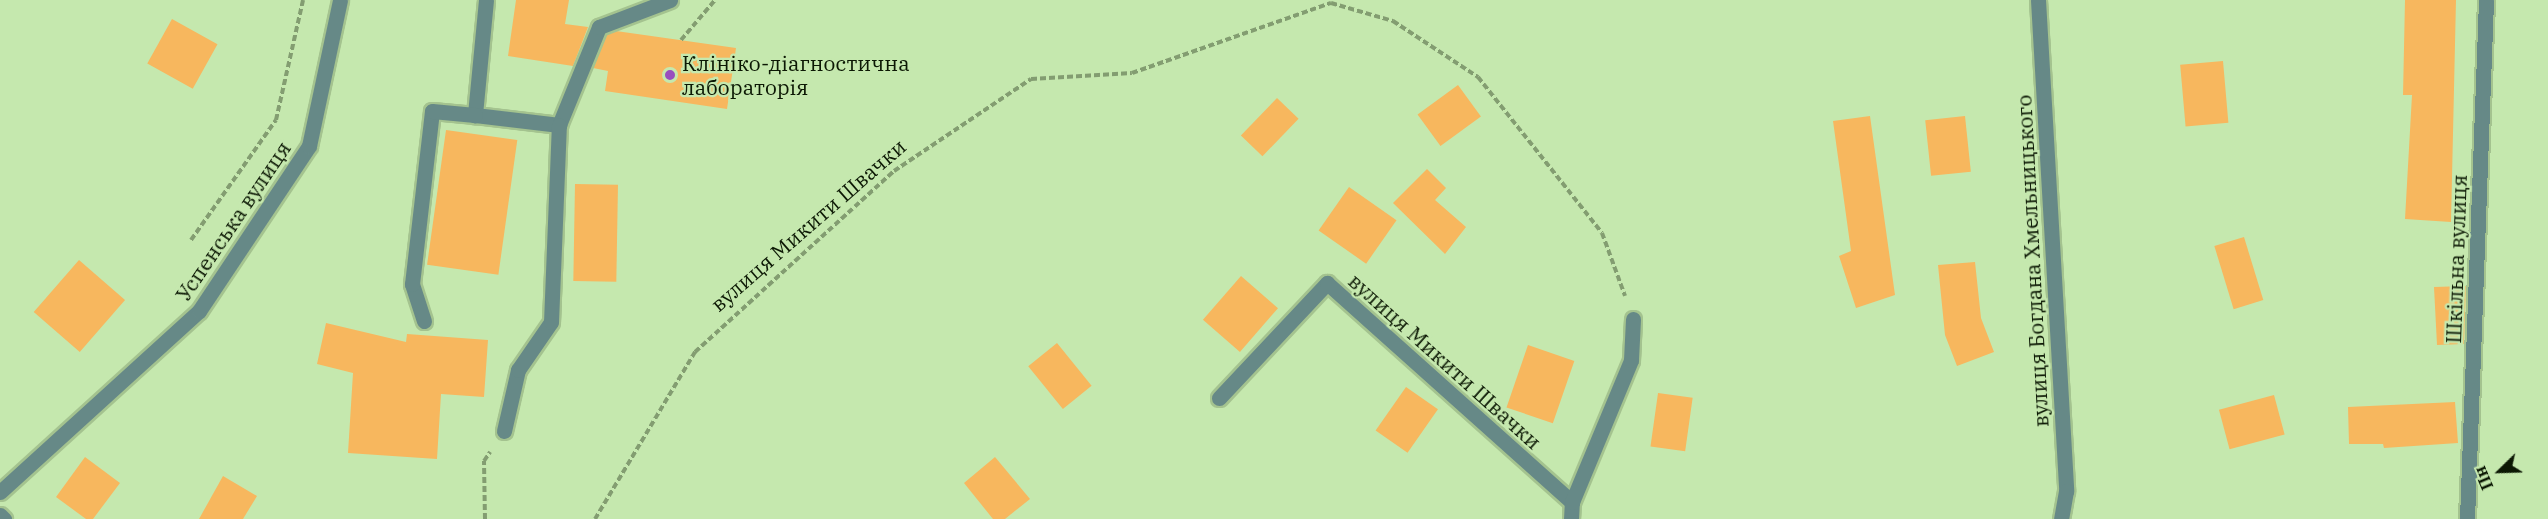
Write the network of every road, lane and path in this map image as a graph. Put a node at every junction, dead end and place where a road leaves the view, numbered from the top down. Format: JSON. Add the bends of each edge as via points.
{"nodes":[{"id":1,"x":303,"y":0,"type":"edge"},
{"id":2,"x":340,"y":0,"type":"edge"},
{"id":3,"x":486,"y":0,"type":"edge"},
{"id":4,"x":670,"y":0,"type":"edge"},
{"id":5,"x":715,"y":0,"type":"edge"},
{"id":6,"x":2038,"y":0,"type":"edge"},
{"id":7,"x":2486,"y":0,"type":"edge"},
{"id":8,"x":681,"y":40,"type":"dead end"},
{"id":9,"x":475,"y":116,"type":"junction"},
{"id":10,"x":559,"y":125,"type":"junction"},
{"id":11,"x":191,"y":240,"type":"dead end"},
{"id":12,"x":1633,"y":319,"type":"joint"},
{"id":13,"x":424,"y":321,"type":"dead end"},
{"id":14,"x":1219,"y":398,"type":"dead end"},
{"id":15,"x":504,"y":431,"type":"joint"},
{"id":16,"x":0,"y":492,"type":"edge"},
{"id":17,"x":1572,"y":502,"type":"junction"},
{"id":18,"x":0,"y":515,"type":"edge"},
{"id":19,"x":4,"y":519,"type":"edge"},
{"id":20,"x":485,"y":519,"type":"edge"},
{"id":21,"x":595,"y":519,"type":"edge"},
{"id":22,"x":1571,"y":519,"type":"edge"},
{"id":23,"x":2061,"y":519,"type":"edge"},
{"id":24,"x":2468,"y":519,"type":"edge"}],
"edges":[{"from":1,"to":11,"type":"path","via":[[276,120]]},
{"from":2,"to":16,"type":"street","name":"Успенська вулиця","via":[[309,146],[199,311]]},
{"from":3,"to":9,"type":"street"},
{"from":4,"to":10,"type":"street","via":[[599,27]]},
{"from":5,"to":8,"type":"path"},
{"from":6,"to":23,"type":"street","name":"вулиця Богдана Хмельницького","via":[[2066,491]]},
{"from":7,"to":24,"type":"street","name":"Шкільна вулиця"},
{"from":9,"to":10,"type":"street"},
{"from":9,"to":13,"type":"street","via":[[432,111],[412,284]]},
{"from":10,"to":15,"type":"street","via":[[551,322],[518,370]]},
{"from":12,"to":17,"type":"street","via":[[1631,360]]},
{"from":12,"to":21,"type":"path","name":"вулиця Микити Швачки","via":[[1602,233],[1478,77],[1393,21],[1331,3],[1132,73],[1031,79],[894,171],[695,352]]},
{"from":14,"to":17,"type":"street","name":"вулиця Микити Швачки","via":[[1327,283]]},
{"from":15,"to":20,"type":"path","via":[[484,460]]},
{"from":17,"to":22,"type":"street"},
{"from":18,"to":19,"type":"street"}]}
